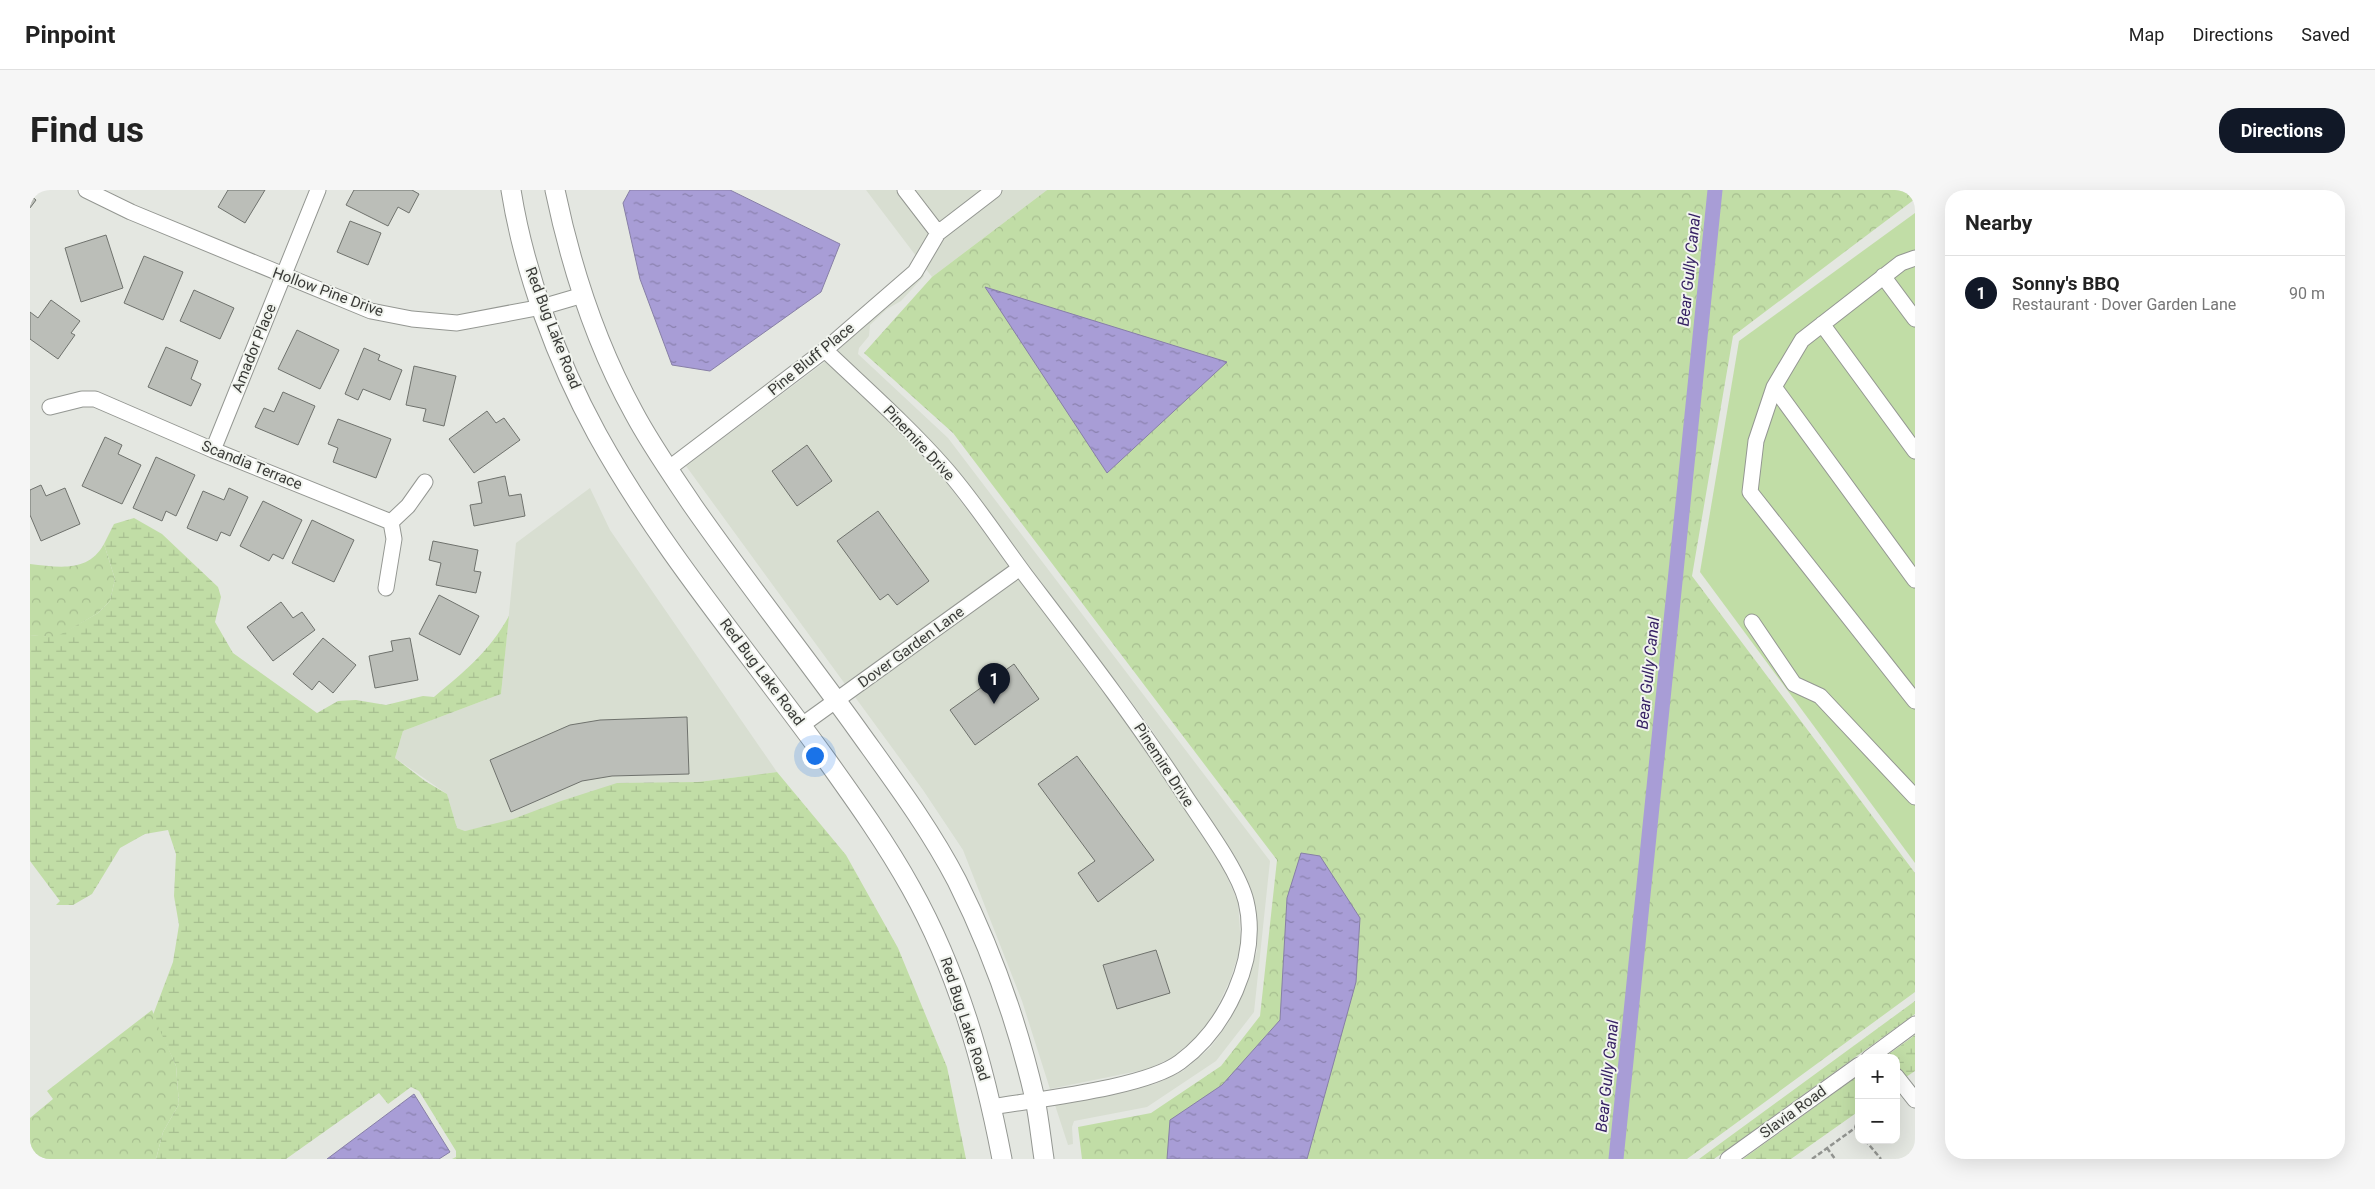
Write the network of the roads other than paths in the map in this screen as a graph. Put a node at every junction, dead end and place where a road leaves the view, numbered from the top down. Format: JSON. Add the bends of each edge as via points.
{"nodes":[{"id":1,"x":86,"y":190,"type":"edge"},
{"id":2,"x":318,"y":190,"type":"edge"},
{"id":3,"x":511,"y":190,"type":"edge"},
{"id":4,"x":555,"y":190,"type":"edge"},
{"id":5,"x":906,"y":190,"type":"edge"},
{"id":6,"x":994,"y":190,"type":"edge"},
{"id":7,"x":938,"y":233,"type":"junction"},
{"id":8,"x":1915,"y":258,"type":"edge"},
{"id":9,"x":283,"y":276,"type":"junction"},
{"id":10,"x":1883,"y":276,"type":"junction"},
{"id":11,"x":583,"y":295,"type":"junction"},
{"id":12,"x":542,"y":307,"type":"junction"},
{"id":13,"x":1915,"y":319,"type":"edge"},
{"id":14,"x":1822,"y":324,"type":"junction"},
{"id":15,"x":825,"y":350,"type":"junction"},
{"id":16,"x":1774,"y":387,"type":"junction"},
{"id":17,"x":50,"y":407,"type":"dead end"},
{"id":18,"x":213,"y":450,"type":"junction"},
{"id":19,"x":1915,"y":451,"type":"edge"},
{"id":20,"x":668,"y":469,"type":"junction"},
{"id":21,"x":425,"y":482,"type":"dead end"},
{"id":22,"x":391,"y":522,"type":"junction"},
{"id":23,"x":1020,"y":568,"type":"junction"},
{"id":24,"x":1915,"y":580,"type":"edge"},
{"id":25,"x":386,"y":588,"type":"dead end"},
{"id":26,"x":1752,"y":622,"type":"dead end"},
{"id":27,"x":836,"y":700,"type":"junction"},
{"id":28,"x":1915,"y":701,"type":"edge"},
{"id":29,"x":802,"y":725,"type":"junction"},
{"id":30,"x":1915,"y":797,"type":"edge"},
{"id":31,"x":1915,"y":1024,"type":"edge"},
{"id":32,"x":1878,"y":1054,"type":"edge"},
{"id":33,"x":1855,"y":1068,"type":"edge"},
{"id":34,"x":1900,"y":1081,"type":"edge"},
{"id":35,"x":1035,"y":1100,"type":"junction"},
{"id":36,"x":1915,"y":1100,"type":"edge"},
{"id":37,"x":992,"y":1107,"type":"junction"},
{"id":38,"x":1002,"y":1159,"type":"edge"},
{"id":39,"x":1044,"y":1159,"type":"edge"},
{"id":40,"x":1728,"y":1159,"type":"edge"}],
"edges":[{"from":1,"to":9,"type":"street","name":"Hollow Pine Drive"},
{"from":2,"to":9,"type":"street","name":"Amador Place"},
{"from":3,"to":12,"type":"main road","name":"Red Bug Lake Road","via":[[516,222]]},
{"from":4,"to":11,"type":"main road"},
{"from":5,"to":7,"type":"street"},
{"from":6,"to":7,"type":"street"},
{"from":7,"to":15,"type":"street","name":"Pine Bluff Place","via":[[914,272]]},
{"from":8,"to":10,"type":"street","via":[[1901,263]]},
{"from":9,"to":12,"type":"street","name":"Hollow Pine Drive","via":[[371,311],[412,319],[457,323]]},
{"from":9,"to":18,"type":"street","name":"Amador Place"},
{"from":10,"to":13,"type":"street"},
{"from":10,"to":14,"type":"street"},
{"from":11,"to":12,"type":"street","name":"Hollow Pine Drive"},
{"from":11,"to":20,"type":"main road","via":[[604,353]]},
{"from":12,"to":29,"type":"main road","name":"Red Bug Lake Road","via":[[592,425],[633,493],[678,560]]},
{"from":14,"to":16,"type":"street","via":[[1802,340]]},
{"from":14,"to":19,"type":"street"},
{"from":15,"to":20,"type":"street","name":"Pine Bluff Place"},
{"from":15,"to":23,"type":"street","name":"Pinemire Drive","via":[[904,424],[946,470]]},
{"from":16,"to":24,"type":"street"},
{"from":16,"to":28,"type":"street","via":[[1756,441],[1750,492]]},
{"from":17,"to":18,"type":"street","name":"Scandia Terrace","via":[[82,399],[96,400]]},
{"from":18,"to":22,"type":"street","name":"Scandia Terrace"},
{"from":20,"to":27,"type":"main road","via":[[720,546]]},
{"from":21,"to":22,"type":"street","via":[[408,506]]},
{"from":22,"to":25,"type":"street","via":[[394,538]]},
{"from":23,"to":27,"type":"street","name":"Dover Garden Lane"},
{"from":23,"to":35,"type":"street","name":"Pinemire Drive","via":[[1143,731],[1230,865],[1246,901],[1249,948],[1221,1019],[1204,1042],[1178,1064],[1152,1076]]},
{"from":26,"to":30,"type":"street","via":[[1794,684],[1820,696]]},
{"from":27,"to":29,"type":"street","name":"Dover Garden Lane"},
{"from":27,"to":35,"type":"main road","via":[[914,809],[956,880],[986,946],[1014,1024]]},
{"from":29,"to":37,"type":"main road","name":"Red Bug Lake Road","via":[[870,822],[911,888],[942,948],[971,1028]]},
{"from":31,"to":32,"type":"street"},
{"from":33,"to":40,"type":"street","name":"Slavia Road"},
{"from":34,"to":36,"type":"street"},
{"from":35,"to":37,"type":"street","name":"Pinemire Drive"},
{"from":35,"to":39,"type":"main road"},
{"from":37,"to":38,"type":"main road","name":"Red Bug Lake Road"}]}
